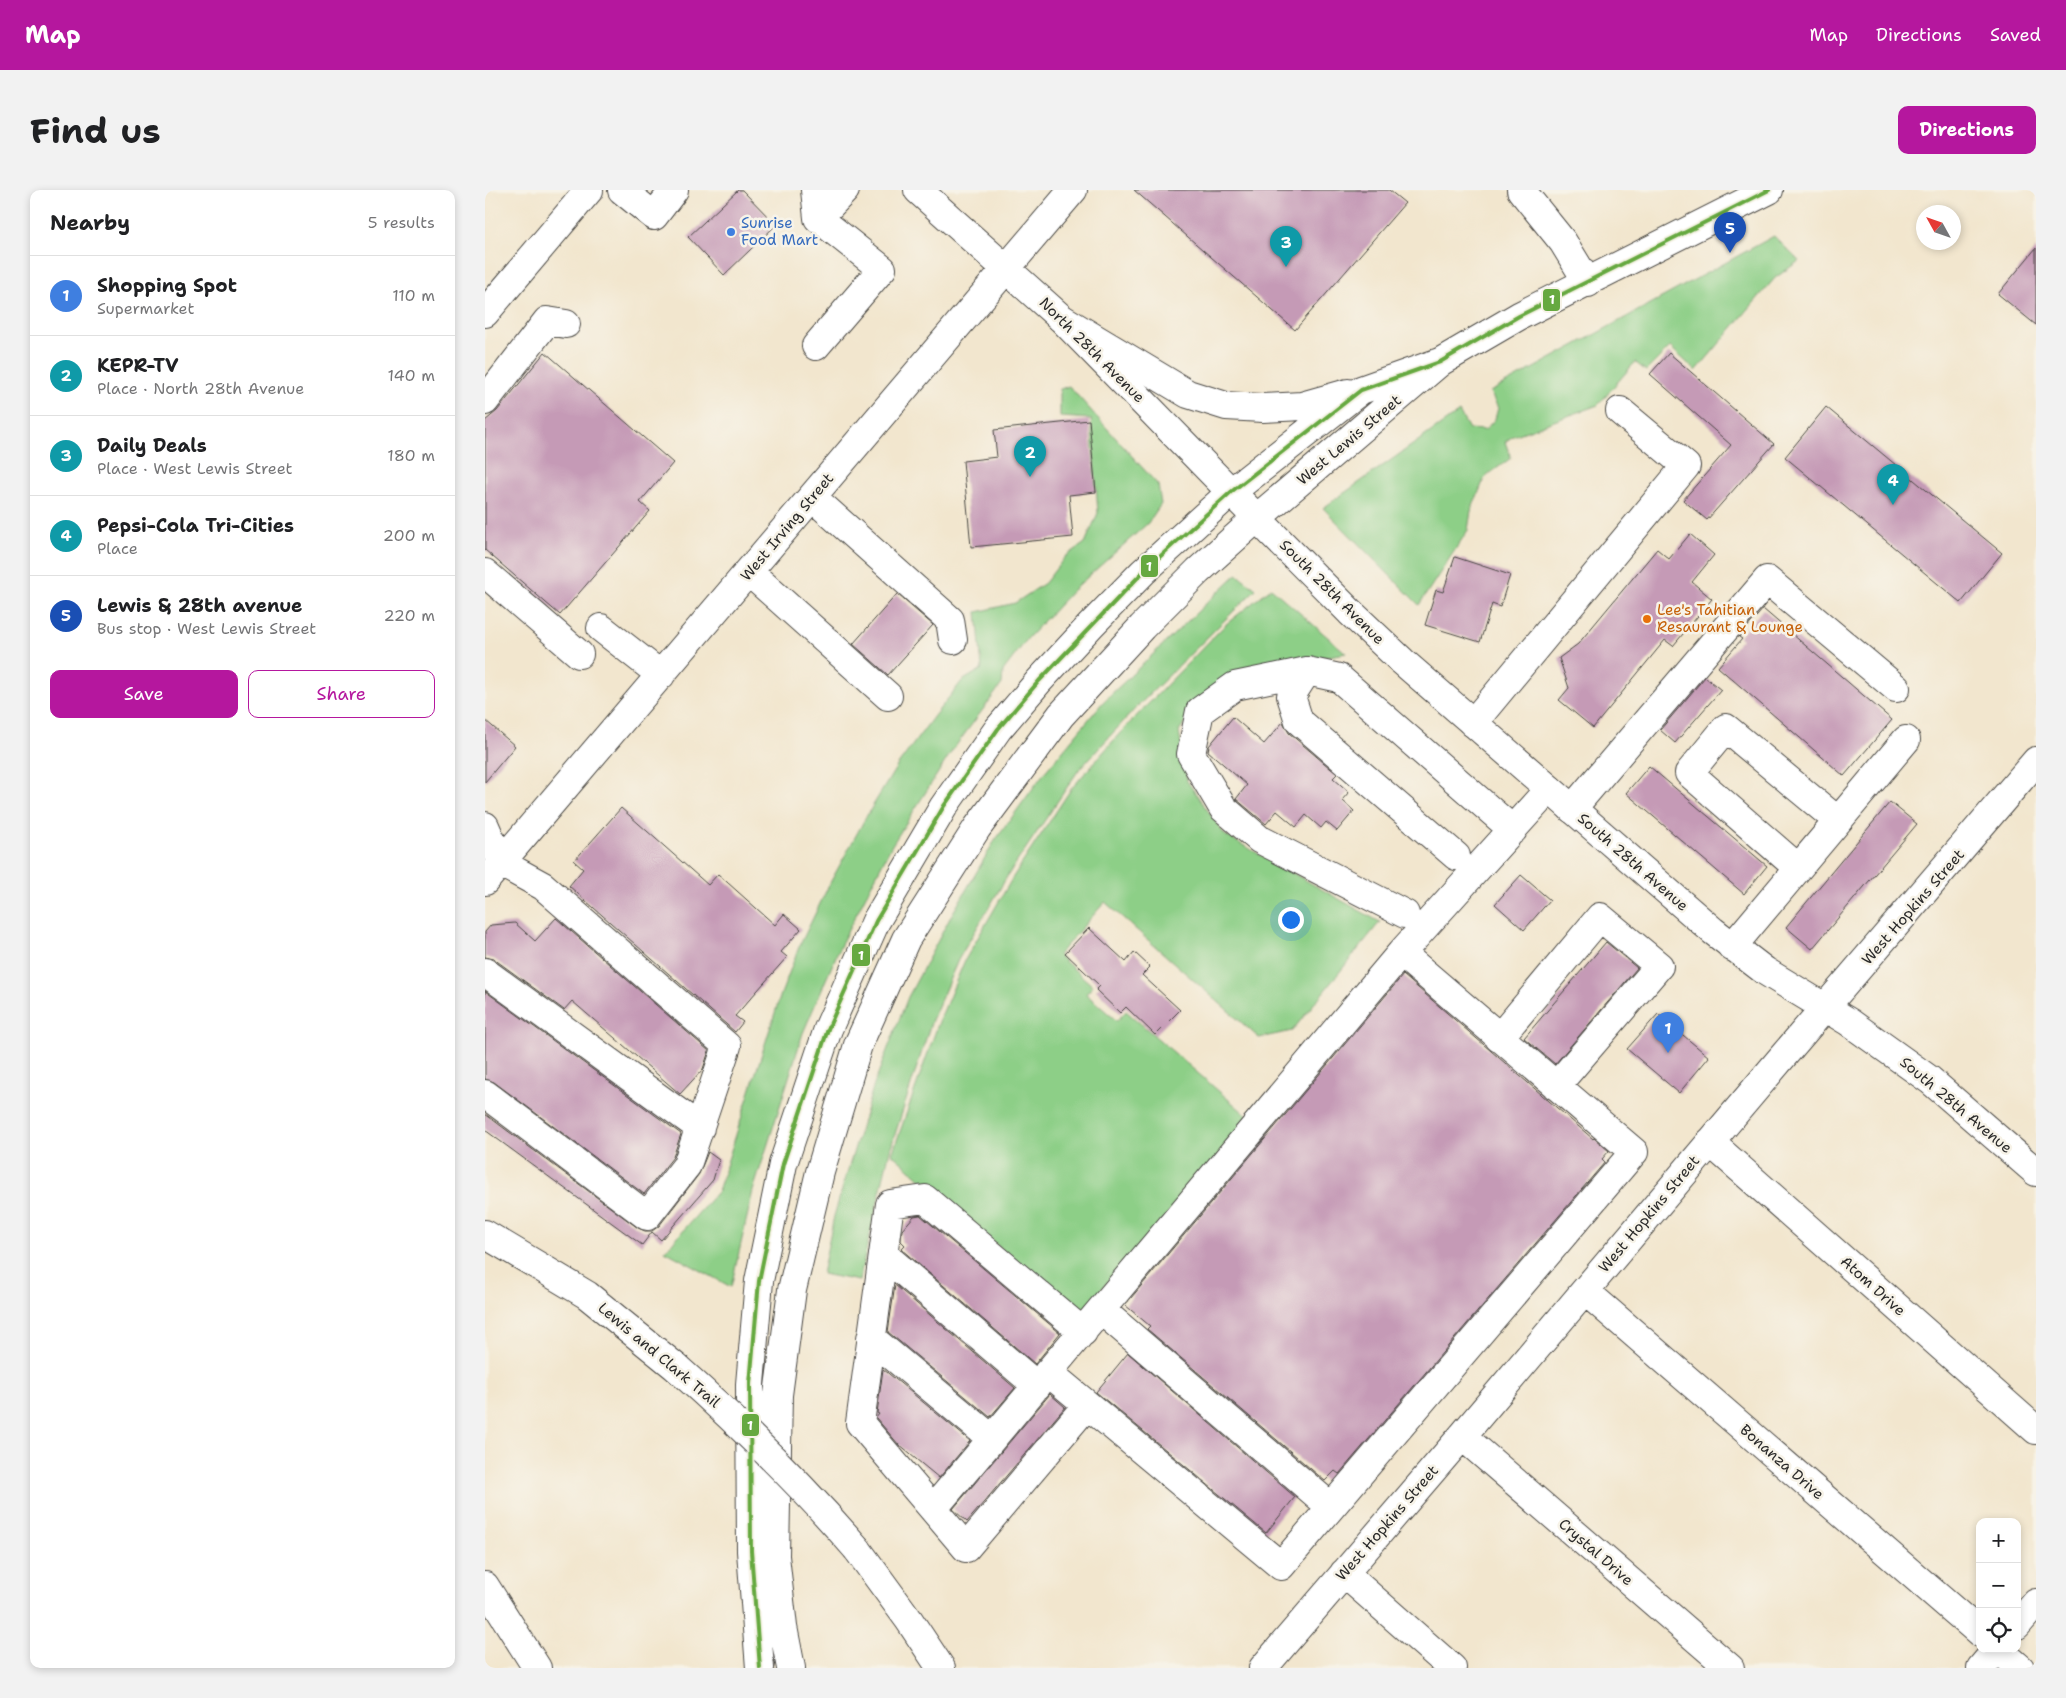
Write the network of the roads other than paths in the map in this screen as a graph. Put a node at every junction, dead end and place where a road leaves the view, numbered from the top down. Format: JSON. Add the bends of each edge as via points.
{"nodes":[{"id":1,"x":589,"y":190,"type":"edge"},
{"id":2,"x":622,"y":190,"type":"edge"},
{"id":3,"x":674,"y":190,"type":"edge"},
{"id":4,"x":815,"y":190,"type":"edge"},
{"id":5,"x":845,"y":190,"type":"edge"},
{"id":6,"x":918,"y":190,"type":"edge"},
{"id":7,"x":1073,"y":190,"type":"edge"},
{"id":8,"x":1521,"y":190,"type":"edge"},
{"id":9,"x":1769,"y":190,"type":"edge"},
{"id":10,"x":818,"y":218,"type":"junction"},
{"id":11,"x":1006,"y":268,"type":"junction"},
{"id":12,"x":1587,"y":283,"type":"junction"},
{"id":13,"x":485,"y":313,"type":"edge"},
{"id":14,"x":1061,"y":318,"type":"junction"},
{"id":15,"x":566,"y":324,"type":"dead end"},
{"id":16,"x":816,"y":346,"type":"dead end"},
{"id":17,"x":1440,"y":362,"type":"junction"},
{"id":18,"x":1361,"y":390,"type":"junction"},
{"id":19,"x":485,"y":401,"type":"edge"},
{"id":20,"x":1620,"y":411,"type":"dead end"},
{"id":21,"x":1231,"y":492,"type":"junction"},
{"id":22,"x":812,"y":497,"type":"junction"},
{"id":23,"x":1257,"y":518,"type":"junction"},
{"id":24,"x":749,"y":572,"type":"junction"},
{"id":25,"x":485,"y":573,"type":"edge"},
{"id":26,"x":601,"y":628,"type":"dead end"},
{"id":27,"x":953,"y":640,"type":"dead end"},
{"id":28,"x":579,"y":654,"type":"dead end"},
{"id":29,"x":1307,"y":671,"type":"junction"},
{"id":30,"x":661,"y":675,"type":"junction"},
{"id":31,"x":1896,"y":688,"type":"dead end"},
{"id":32,"x":888,"y":696,"type":"dead end"},
{"id":33,"x":1473,"y":723,"type":"junction"},
{"id":34,"x":1906,"y":740,"type":"dead end"},
{"id":35,"x":2036,"y":761,"type":"edge"},
{"id":36,"x":1549,"y":789,"type":"junction"},
{"id":37,"x":1572,"y":809,"type":"junction"},
{"id":38,"x":1838,"y":821,"type":"junction"},
{"id":39,"x":485,"y":826,"type":"edge"},
{"id":40,"x":1513,"y":830,"type":"junction"},
{"id":41,"x":1456,"y":856,"type":"dead end"},
{"id":42,"x":1798,"y":868,"type":"junction"},
{"id":43,"x":493,"y":872,"type":"edge"},
{"id":44,"x":1405,"y":914,"type":"dead end"},
{"id":45,"x":1732,"y":947,"type":"junction"},
{"id":46,"x":1401,"y":953,"type":"junction"},
{"id":47,"x":485,"y":972,"type":"edge"},
{"id":48,"x":1826,"y":1007,"type":"junction"},
{"id":49,"x":1499,"y":1038,"type":"junction"},
{"id":50,"x":1556,"y":1086,"type":"junction"},
{"id":51,"x":485,"y":1094,"type":"edge"},
{"id":52,"x":700,"y":1128,"type":"junction"},
{"id":53,"x":1710,"y":1142,"type":"junction"},
{"id":54,"x":2036,"y":1172,"type":"edge"},
{"id":55,"x":485,"y":1234,"type":"edge"},
{"id":56,"x":883,"y":1254,"type":"junction"},
{"id":57,"x":1585,"y":1291,"type":"junction"},
{"id":58,"x":1101,"y":1310,"type":"junction"},
{"id":59,"x":1083,"y":1332,"type":"junction"},
{"id":60,"x":871,"y":1338,"type":"junction"},
{"id":61,"x":1043,"y":1379,"type":"junction"},
{"id":62,"x":1087,"y":1404,"type":"junction"},
{"id":63,"x":2036,"y":1430,"type":"edge"},
{"id":64,"x":1462,"y":1436,"type":"junction"},
{"id":65,"x":992,"y":1439,"type":"junction"},
{"id":66,"x":1331,"y":1507,"type":"junction"},
{"id":67,"x":933,"y":1509,"type":"junction"},
{"id":68,"x":1344,"y":1573,"type":"junction"},
{"id":69,"x":485,"y":1586,"type":"edge"},
{"id":70,"x":2036,"y":1603,"type":"edge"},
{"id":71,"x":2021,"y":1620,"type":"edge"},
{"id":72,"x":1976,"y":1630,"type":"edge"},
{"id":73,"x":1994,"y":1653,"type":"edge"},
{"id":74,"x":2003,"y":1653,"type":"edge"},
{"id":75,"x":537,"y":1668,"type":"edge"},
{"id":76,"x":760,"y":1668,"type":"edge"},
{"id":77,"x":791,"y":1668,"type":"edge"},
{"id":78,"x":941,"y":1668,"type":"edge"},
{"id":79,"x":1263,"y":1668,"type":"edge"},
{"id":80,"x":1452,"y":1668,"type":"edge"},
{"id":81,"x":1730,"y":1668,"type":"edge"},
{"id":82,"x":1981,"y":1668,"type":"edge"},
{"id":83,"x":2020,"y":1668,"type":"edge"}],
"edges":[{"from":1,"to":13,"type":"main road"},
{"from":2,"to":3,"type":"main road","via":[[654,216]]},
{"from":4,"to":10,"type":"main road"},
{"from":5,"to":10,"type":"main road"},
{"from":6,"to":11,"type":"main road","name":"North 28th Avenue"},
{"from":7,"to":11,"type":"main road","name":"West Irving Street"},
{"from":8,"to":12,"type":"main road","via":[[1563,242]]},
{"from":9,"to":12,"type":"main road","name":"West Lewis Street"},
{"from":10,"to":16,"type":"main road","via":[[882,269]]},
{"from":11,"to":14,"type":"main road","name":"North 28th Avenue"},
{"from":11,"to":22,"type":"main road","name":"West Irving Street"},
{"from":12,"to":17,"type":"main road","name":"West Lewis Street","via":[[1519,316]]},
{"from":14,"to":18,"type":"main road","via":[[1188,394],[1226,406],[1302,406]]},
{"from":14,"to":21,"type":"main road","name":"North 28th Avenue"},
{"from":15,"to":19,"type":"main road","via":[[547,321]]},
{"from":17,"to":18,"type":"main road","name":"West Lewis Street"},
{"from":17,"to":23,"type":"main road","name":"West Lewis Street"},
{"from":18,"to":21,"type":"main road","name":"West Lewis Street"},
{"from":20,"to":33,"type":"main road","via":[[1686,466]]},
{"from":21,"to":23,"type":"main road","name":"North 28th Avenue"},
{"from":21,"to":76,"type":"main road","name":"West Lewis Street","via":[[1143,572],[1039,681],[998,730],[944,806],[876,921],[828,1029],[783,1164],[759,1281],[750,1384],[751,1551]]},
{"from":22,"to":24,"type":"main road","name":"West Irving Street"},
{"from":22,"to":27,"type":"main road","via":[[950,620]]},
{"from":23,"to":33,"type":"main road","name":"South 28th Avenue","via":[[1350,612]]},
{"from":23,"to":77,"type":"main road","name":"West Lewis Street","via":[[1142,627],[1061,715],[977,828],[906,939],[858,1045],[820,1172],[792,1290],[778,1395],[775,1556]]},
{"from":24,"to":30,"type":"main road","name":"West Irving Street"},
{"from":24,"to":32,"type":"main road"},
{"from":25,"to":28,"type":"main road"},
{"from":26,"to":30,"type":"main road"},
{"from":29,"to":40,"type":"main road","via":[[1339,678]]},
{"from":29,"to":41,"type":"main road","via":[[1291,696],[1299,722]]},
{"from":29,"to":44,"type":"main road","via":[[1235,686],[1200,711],[1191,754],[1223,808],[1259,839]]},
{"from":30,"to":43,"type":"main road","name":"West Irving Street"},
{"from":31,"to":37,"type":"main road","via":[[1767,580]]},
{"from":33,"to":36,"type":"main road","name":"South 28th Avenue"},
{"from":34,"to":38,"type":"main road"},
{"from":35,"to":48,"type":"main road","name":"West Hopkins Street"},
{"from":36,"to":37,"type":"main road","name":"South 28th Avenue"},
{"from":36,"to":40,"type":"main road"},
{"from":37,"to":45,"type":"main road","name":"South 28th Avenue"},
{"from":38,"to":42,"type":"main road"},
{"from":38,"to":42,"type":"main road","via":[[1726,728],[1689,773]]},
{"from":39,"to":43,"type":"main road"},
{"from":40,"to":46,"type":"main road"},
{"from":42,"to":45,"type":"main road"},
{"from":43,"to":52,"type":"main road","via":[[543,886],[727,1046]]},
{"from":45,"to":48,"type":"main road","name":"South 28th Avenue"},
{"from":46,"to":49,"type":"main road"},
{"from":46,"to":58,"type":"main road"},
{"from":47,"to":52,"type":"main road"},
{"from":48,"to":53,"type":"main road","name":"West Hopkins Street"},
{"from":48,"to":54,"type":"main road","name":"South 28th Avenue","via":[[1930,1080]]},
{"from":49,"to":50,"type":"main road"},
{"from":49,"to":50,"type":"main road","via":[[1600,917],[1659,966]]},
{"from":50,"to":66,"type":"main road","via":[[1634,1152]]},
{"from":51,"to":52,"type":"main road","via":[[647,1216],[687,1166]]},
{"from":53,"to":57,"type":"main road","name":"West Hopkins Street"},
{"from":53,"to":63,"type":"main road","name":"Atom Drive"},
{"from":55,"to":78,"type":"main road","name":"Lewis and Clark Trail","bridge":true,"via":[[587,1295],[677,1368],[767,1450],[857,1550]]},
{"from":56,"to":59,"type":"main road","via":[[890,1204],[925,1199]]},
{"from":56,"to":60,"type":"main road"},
{"from":56,"to":61,"type":"main road"},
{"from":57,"to":64,"type":"main road","name":"West Hopkins Street"},
{"from":57,"to":72,"type":"main road","name":"Bonanza Drive"},
{"from":58,"to":59,"type":"main road"},
{"from":58,"to":66,"type":"main road"},
{"from":59,"to":61,"type":"main road"},
{"from":60,"to":65,"type":"main road"},
{"from":60,"to":67,"type":"main road","via":[[860,1423]]},
{"from":61,"to":62,"type":"main road"},
{"from":61,"to":65,"type":"main road"},
{"from":62,"to":66,"type":"main road","via":[[1281,1566]]},
{"from":62,"to":67,"type":"main road","via":[[966,1548]]},
{"from":64,"to":68,"type":"main road","name":"West Hopkins Street"},
{"from":64,"to":81,"type":"main road","name":"Crystal Drive"},
{"from":65,"to":67,"type":"main road"},
{"from":68,"to":79,"type":"main road","name":"West Hopkins Street"},
{"from":68,"to":80,"type":"main road"},
{"from":69,"to":75,"type":"main road"},
{"from":70,"to":71,"type":"main road"},
{"from":73,"to":82,"type":"main road"},
{"from":74,"to":83,"type":"main road"}]}
